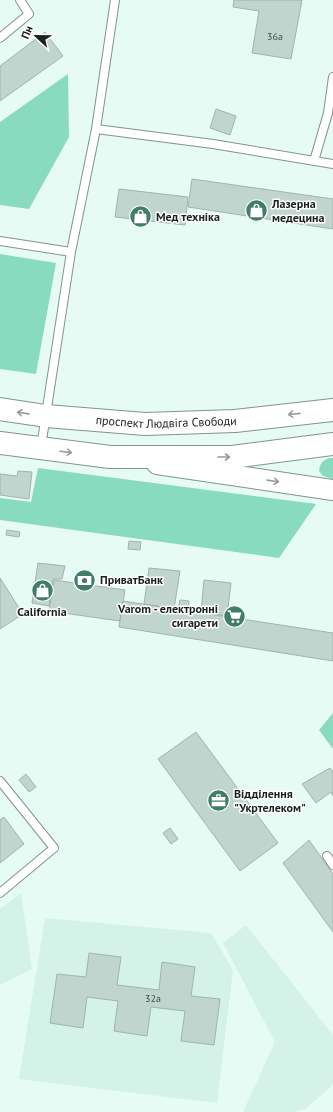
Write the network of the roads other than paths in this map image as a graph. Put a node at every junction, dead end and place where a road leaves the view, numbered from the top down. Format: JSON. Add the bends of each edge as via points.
{"nodes":[{"id":1,"x":20,"y":0,"type":"edge"},
{"id":2,"x":115,"y":0,"type":"edge"},
{"id":3,"x":0,"y":38,"type":"edge"},
{"id":4,"x":333,"y":77,"type":"edge"},
{"id":5,"x":96,"y":129,"type":"junction"},
{"id":6,"x":314,"y":161,"type":"junction"},
{"id":7,"x":333,"y":164,"type":"edge"},
{"id":8,"x":0,"y":241,"type":"edge"},
{"id":9,"x":71,"y":252,"type":"junction"},
{"id":10,"x":0,"y":409,"type":"edge"},
{"id":11,"x":333,"y":410,"type":"edge"},
{"id":12,"x":46,"y":416,"type":"junction"},
{"id":13,"x":0,"y":443,"type":"edge"},
{"id":14,"x":333,"y":444,"type":"edge"},
{"id":15,"x":41,"y":448,"type":"junction"},
{"id":16,"x":110,"y":457,"type":"junction"},
{"id":17,"x":333,"y":490,"type":"edge"},
{"id":18,"x":0,"y":781,"type":"edge"},
{"id":19,"x":327,"y":856,"type":"dead end"},
{"id":20,"x":333,"y":865,"type":"edge"},
{"id":21,"x":0,"y":893,"type":"edge"}],
"edges":[{"from":1,"to":3,"type":"lane","via":[[29,14]]},
{"from":2,"to":5,"type":"lane"},
{"from":4,"to":6,"type":"lane","via":[[328,113]]},
{"from":5,"to":6,"type":"lane","via":[[213,144]]},
{"from":5,"to":9,"type":"lane"},
{"from":6,"to":7,"type":"lane"},
{"from":8,"to":9,"type":"lane"},
{"from":9,"to":12,"type":"lane"},
{"from":12,"to":10,"type":"main road","name":"проспект Людвіга Свободи","one_way":true},
{"from":11,"to":12,"type":"main road","name":"проспект Людвіга Свободи","one_way":true,"via":[[235,421],[145,424]]},
{"from":12,"to":15,"type":"lane"},
{"from":13,"to":15,"type":"main road"},
{"from":16,"to":14,"type":"main road","one_way":true,"via":[[232,457]]},
{"from":15,"to":16,"type":"main road","one_way":true},
{"from":16,"to":17,"type":"street","one_way":true},
{"from":18,"to":21,"type":"lane","via":[[54,848]]},
{"from":19,"to":20,"type":"lane"}]}
